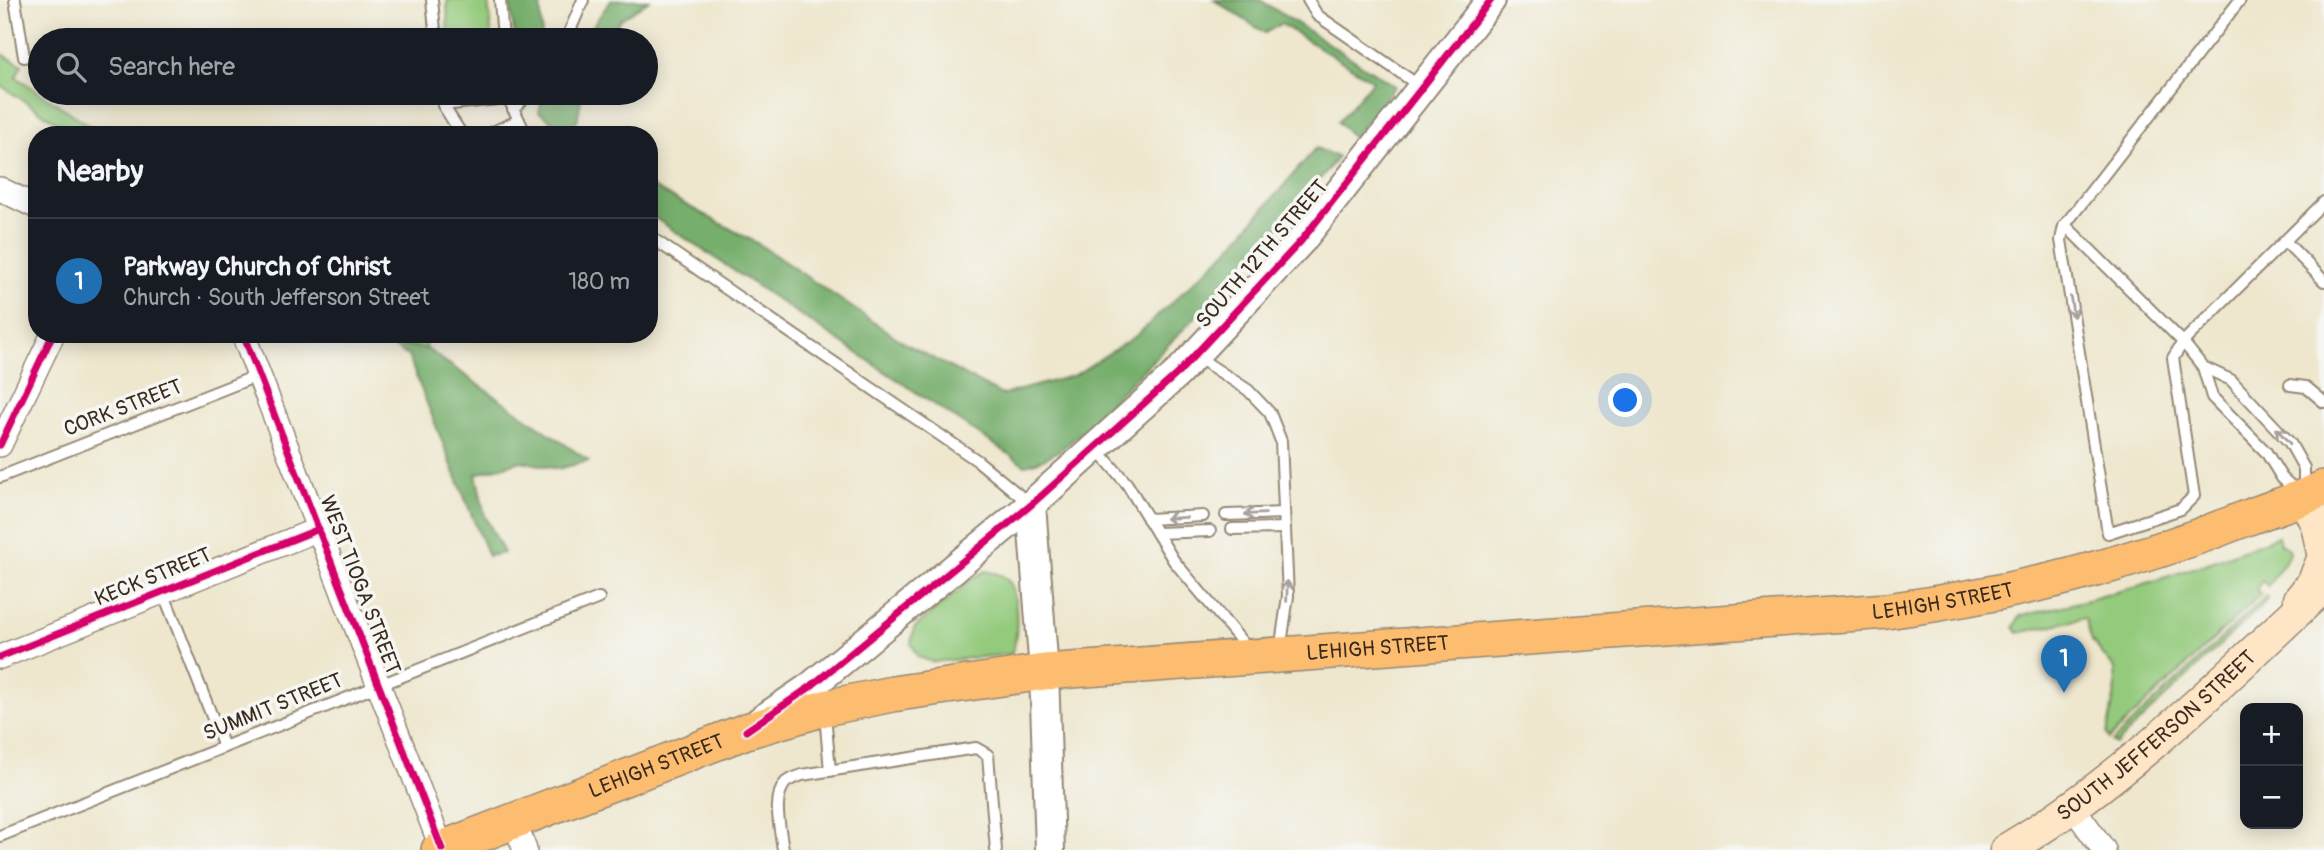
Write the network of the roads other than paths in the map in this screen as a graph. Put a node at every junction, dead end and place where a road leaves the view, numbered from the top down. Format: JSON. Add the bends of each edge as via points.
{"nodes":[{"id":1,"x":15,"y":0,"type":"edge"},
{"id":2,"x":432,"y":0,"type":"edge"},
{"id":3,"x":499,"y":0,"type":"edge"},
{"id":4,"x":583,"y":0,"type":"edge"},
{"id":5,"x":1308,"y":0,"type":"edge"},
{"id":6,"x":1491,"y":0,"type":"edge"},
{"id":7,"x":2240,"y":0,"type":"edge"},
{"id":8,"x":435,"y":28,"type":"edge"},
{"id":9,"x":502,"y":28,"type":"edge"},
{"id":10,"x":571,"y":28,"type":"edge"},
{"id":11,"x":24,"y":57,"type":"dead end"},
{"id":12,"x":1422,"y":88,"type":"junction"},
{"id":13,"x":443,"y":105,"type":"edge"},
{"id":14,"x":511,"y":105,"type":"edge"},
{"id":15,"x":517,"y":105,"type":"edge"},
{"id":16,"x":513,"y":109,"type":"junction"},
{"id":17,"x":519,"y":120,"type":"junction"},
{"id":18,"x":456,"y":126,"type":"edge"},
{"id":19,"x":506,"y":126,"type":"edge"},
{"id":20,"x":522,"y":126,"type":"edge"},
{"id":21,"x":0,"y":189,"type":"edge"},
{"id":22,"x":2324,"y":202,"type":"edge"},
{"id":23,"x":28,"y":203,"type":"edge"},
{"id":24,"x":2065,"y":225,"type":"junction"},
{"id":25,"x":2285,"y":241,"type":"junction"},
{"id":26,"x":658,"y":242,"type":"edge"},
{"id":27,"x":2324,"y":281,"type":"edge"},
{"id":28,"x":2183,"y":342,"type":"junction"},
{"id":29,"x":49,"y":343,"type":"edge"},
{"id":30,"x":247,"y":343,"type":"edge"},
{"id":31,"x":1196,"y":356,"type":"junction"},
{"id":32,"x":2203,"y":367,"type":"junction"},
{"id":33,"x":259,"y":375,"type":"junction"},
{"id":34,"x":2290,"y":385,"type":"dead end"},
{"id":35,"x":2324,"y":402,"type":"edge"},
{"id":36,"x":0,"y":445,"type":"edge"},
{"id":37,"x":1096,"y":449,"type":"junction"},
{"id":38,"x":0,"y":477,"type":"edge"},
{"id":39,"x":2314,"y":493,"type":"edge"},
{"id":40,"x":1031,"y":505,"type":"junction"},
{"id":41,"x":1284,"y":513,"type":"junction"},
{"id":42,"x":1226,"y":515,"type":"dead end"},
{"id":43,"x":1203,"y":516,"type":"dead end"},
{"id":44,"x":1148,"y":519,"type":"junction"},
{"id":45,"x":319,"y":528,"type":"junction"},
{"id":46,"x":1285,"y":528,"type":"junction"},
{"id":47,"x":1232,"y":530,"type":"dead end"},
{"id":48,"x":1210,"y":531,"type":"dead end"},
{"id":49,"x":1157,"y":533,"type":"junction"},
{"id":50,"x":2324,"y":557,"type":"edge"},
{"id":51,"x":2324,"y":586,"type":"edge"},
{"id":52,"x":163,"y":592,"type":"junction"},
{"id":53,"x":599,"y":598,"type":"dead end"},
{"id":54,"x":2268,"y":638,"type":"junction"},
{"id":55,"x":1266,"y":655,"type":"junction"},
{"id":56,"x":0,"y":657,"type":"edge"},
{"id":57,"x":1044,"y":672,"type":"junction"},
{"id":58,"x":381,"y":685,"type":"junction"},
{"id":59,"x":825,"y":708,"type":"junction"},
{"id":60,"x":746,"y":731,"type":"junction"},
{"id":61,"x":224,"y":747,"type":"junction"},
{"id":62,"x":830,"y":771,"type":"junction"},
{"id":63,"x":2072,"y":806,"type":"junction"},
{"id":64,"x":0,"y":836,"type":"edge"},
{"id":65,"x":520,"y":836,"type":"edge"},
{"id":66,"x":441,"y":849,"type":"edge"},
{"id":67,"x":783,"y":850,"type":"edge"},
{"id":68,"x":996,"y":850,"type":"edge"},
{"id":69,"x":1050,"y":850,"type":"edge"},
{"id":70,"x":2006,"y":850,"type":"edge"},
{"id":71,"x":2104,"y":850,"type":"edge"}],
"edges":[{"from":1,"to":11,"type":"lane"},
{"from":2,"to":8,"type":"lane"},
{"from":3,"to":9,"type":"lane"},
{"from":4,"to":10,"type":"lane"},
{"from":5,"to":12,"type":"lane","via":[[1317,15]]},
{"from":6,"to":12,"type":"street","name":"SOUTH 12TH STREET"},
{"from":7,"to":24,"type":"lane"},
{"from":12,"to":31,"type":"street","name":"SOUTH 12TH STREET","via":[[1301,241]]},
{"from":13,"to":18,"type":"lane"},
{"from":14,"to":16,"type":"lane"},
{"from":15,"to":16,"type":"lane"},
{"from":16,"to":17,"type":"lane"},
{"from":17,"to":19,"type":"lane"},
{"from":17,"to":20,"type":"lane"},
{"from":21,"to":23,"type":"street"},
{"from":22,"to":25,"type":"lane"},
{"from":24,"to":28,"type":"lane"},
{"from":24,"to":28,"type":"lane","one_way":true,"via":[[2061,240],[2108,533],[2181,509],[2194,496],[2173,358]]},
{"from":25,"to":27,"type":"lane"},
{"from":25,"to":28,"type":"lane"},
{"from":26,"to":40,"type":"lane","via":[[978,461]]},
{"from":28,"to":32,"type":"lane"},
{"from":29,"to":36,"type":"street"},
{"from":30,"to":33,"type":"street","name":"WEST TIOGA STREET"},
{"from":31,"to":37,"type":"street","name":"SOUTH 12TH STREET"},
{"from":31,"to":41,"type":"lane","via":[[1248,390],[1270,413],[1281,441]]},
{"from":39,"to":32,"type":"lane","one_way":true,"via":[[2290,443],[2231,380]]},
{"from":32,"to":39,"type":"lane","via":[[2212,397],[2266,452],[2282,478]]},
{"from":33,"to":38,"type":"lane","name":"CORK STREET"},
{"from":33,"to":45,"type":"street","name":"WEST TIOGA STREET"},
{"from":34,"to":35,"type":"lane","via":[[2306,387]]},
{"from":37,"to":40,"type":"street","name":"SOUTH 12TH STREET"},
{"from":37,"to":44,"type":"lane","via":[[1127,484]]},
{"from":39,"to":50,"type":"main road","name":"SOUTH JEFFERSON STREET"},
{"from":39,"to":55,"type":"main road","name":"LEHIGH STREET","via":[[2119,565],[2038,587],[1960,601],[1887,611]]},
{"from":40,"to":57,"type":"street"},
{"from":40,"to":60,"type":"street","name":"SOUTH 12TH STREET","via":[[810,687]]},
{"from":41,"to":42,"type":"lane","one_way":true},
{"from":41,"to":46,"type":"lane"},
{"from":43,"to":44,"type":"lane","one_way":true},
{"from":44,"to":49,"type":"lane"},
{"from":45,"to":52,"type":"street","name":"KECK STREET"},
{"from":45,"to":58,"type":"street","name":"WEST TIOGA STREET"},
{"from":46,"to":47,"type":"lane"},
{"from":55,"to":46,"type":"lane","one_way":true,"via":[[1288,596]]},
{"from":48,"to":49,"type":"lane"},
{"from":49,"to":55,"type":"lane","via":[[1174,561]]},
{"from":50,"to":54,"type":"main road","name":"SOUTH JEFFERSON STREET","via":[[2313,583]]},
{"from":51,"to":54,"type":"main road","name":"SOUTH JEFFERSON STREET"},
{"from":52,"to":56,"type":"street","name":"KECK STREET"},
{"from":52,"to":61,"type":"lane"},
{"from":53,"to":58,"type":"lane","name":"SUMMIT STREET"},
{"from":54,"to":63,"type":"main road","name":"SOUTH JEFFERSON STREET","via":[[2186,716]]},
{"from":55,"to":57,"type":"main road","name":"LEHIGH STREET"},
{"from":57,"to":59,"type":"main road","name":"LEHIGH STREET"},
{"from":57,"to":69,"type":"street"},
{"from":58,"to":61,"type":"lane","name":"SUMMIT STREET"},
{"from":58,"to":66,"type":"street","name":"WEST TIOGA STREET"},
{"from":59,"to":60,"type":"main road","name":"LEHIGH STREET"},
{"from":59,"to":62,"type":"lane"},
{"from":60,"to":65,"type":"main road","name":"LEHIGH STREET"},
{"from":61,"to":64,"type":"lane","name":"SUMMIT STREET"},
{"from":62,"to":67,"type":"lane","via":[[786,782],[778,814]]},
{"from":62,"to":68,"type":"lane","via":[[976,748],[988,755],[992,772]]},
{"from":63,"to":70,"type":"main road","name":"SOUTH JEFFERSON STREET"},
{"from":63,"to":71,"type":"street"},
{"from":65,"to":66,"type":"main road","name":"LEHIGH STREET"}]}
